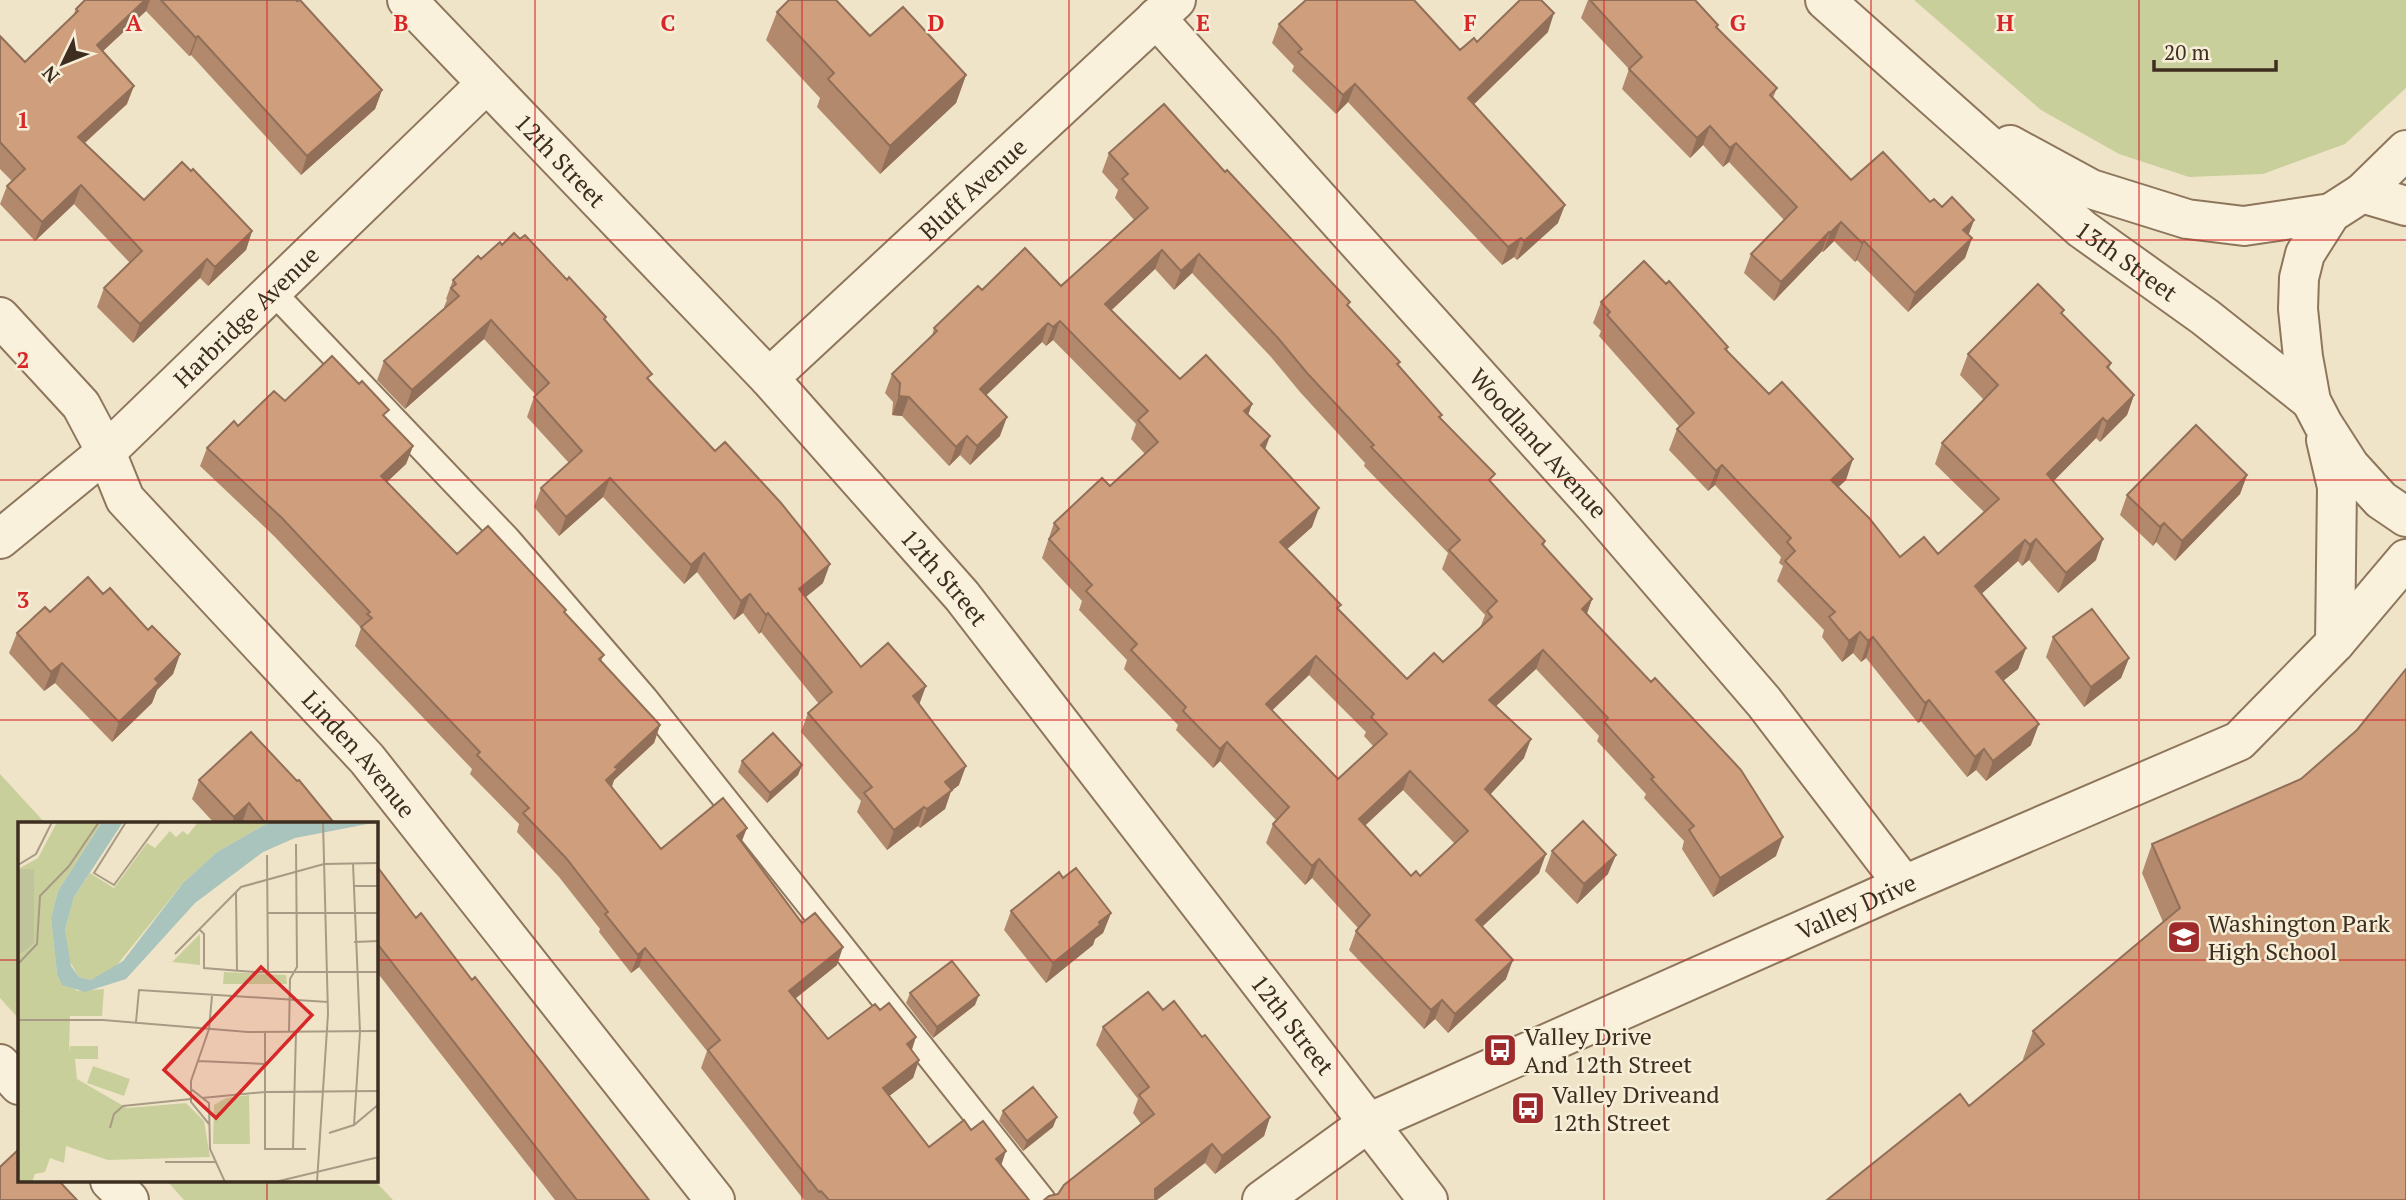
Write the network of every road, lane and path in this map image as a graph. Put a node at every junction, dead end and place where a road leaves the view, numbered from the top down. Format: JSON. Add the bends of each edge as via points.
{"nodes":[{"id":1,"x":407,"y":0,"type":"edge"},
{"id":2,"x":1825,"y":0,"type":"edge"},
{"id":3,"x":1166,"y":9,"type":"edge"},
{"id":4,"x":486,"y":84,"type":"junction"},
{"id":5,"x":1949,"y":112,"type":"junction"},
{"id":6,"x":2406,"y":150,"type":"edge"},
{"id":7,"x":2362,"y":193,"type":"junction"},
{"id":8,"x":2406,"y":206,"type":"edge"},
{"id":9,"x":2330,"y":213,"type":"junction"},
{"id":10,"x":272,"y":291,"type":"junction"},
{"id":11,"x":0,"y":317,"type":"edge"},
{"id":12,"x":769,"y":378,"type":"junction"},
{"id":13,"x":2317,"y":413,"type":"junction"},
{"id":14,"x":106,"y":452,"type":"junction"},
{"id":15,"x":2406,"y":517,"type":"edge"},
{"id":16,"x":0,"y":539,"type":"edge"},
{"id":17,"x":2406,"y":559,"type":"edge"},
{"id":18,"x":2335,"y":643,"type":"junction"},
{"id":19,"x":1904,"y":885,"type":"junction"},
{"id":20,"x":0,"y":1064,"type":"edge"},
{"id":21,"x":18,"y":1084,"type":"edge"},
{"id":22,"x":1368,"y":1123,"type":"junction"},
{"id":23,"x":111,"y":1182,"type":"edge"},
{"id":24,"x":129,"y":1200,"type":"edge"},
{"id":25,"x":715,"y":1200,"type":"edge"},
{"id":26,"x":1043,"y":1200,"type":"edge"},
{"id":27,"x":1262,"y":1200,"type":"edge"},
{"id":28,"x":1428,"y":1200,"type":"edge"}],
"edges":[{"from":1,"to":4,"type":"street","name":"12th Street"},
{"from":2,"to":5,"type":"street","name":"13th Street"},
{"from":3,"to":12,"type":"street","name":"Bluff Avenue"},
{"from":3,"to":19,"type":"street","name":"Woodland Avenue","via":[[1764,702]]},
{"from":4,"to":10,"type":"street","name":"Harbridge Avenue"},
{"from":4,"to":12,"type":"street","name":"12th Street"},
{"from":5,"to":9,"type":"street","name":"13th Street","via":[[2091,189],[2176,216],[2244,226]]},
{"from":5,"to":13,"type":"street","name":"13th Street","via":[[2082,229],[2205,317]]},
{"from":6,"to":7,"type":"street"},
{"from":7,"to":8,"type":"street"},
{"from":7,"to":9,"type":"street"},
{"from":9,"to":13,"type":"street","via":[[2305,254],[2299,278],[2303,357]]},
{"from":10,"to":14,"type":"street","name":"Harbridge Avenue"},
{"from":10,"to":26,"type":"lane","via":[[508,539],[645,698]]},
{"from":11,"to":14,"type":"street","name":"Linden Avenue","via":[[81,405]]},
{"from":12,"to":22,"type":"street","name":"12th Street","via":[[962,596]]},
{"from":13,"to":15,"type":"street","via":[[2350,466],[2381,500]]},
{"from":13,"to":18,"type":"street","via":[[2337,487]]},
{"from":14,"to":16,"type":"street","name":"Harbridge Avenue"},
{"from":14,"to":25,"type":"street","name":"Linden Avenue","via":[[125,499],[367,759]]},
{"from":17,"to":18,"type":"street","name":"Valley Drive"},
{"from":18,"to":19,"type":"street","name":"Valley Drive","via":[[2239,740]]},
{"from":19,"to":22,"type":"street","name":"Valley Drive"},
{"from":20,"to":21,"type":"street"},
{"from":22,"to":27,"type":"street","name":"Valley Drive"},
{"from":22,"to":28,"type":"street","name":"12th Street"},
{"from":23,"to":24,"type":"street"}]}
